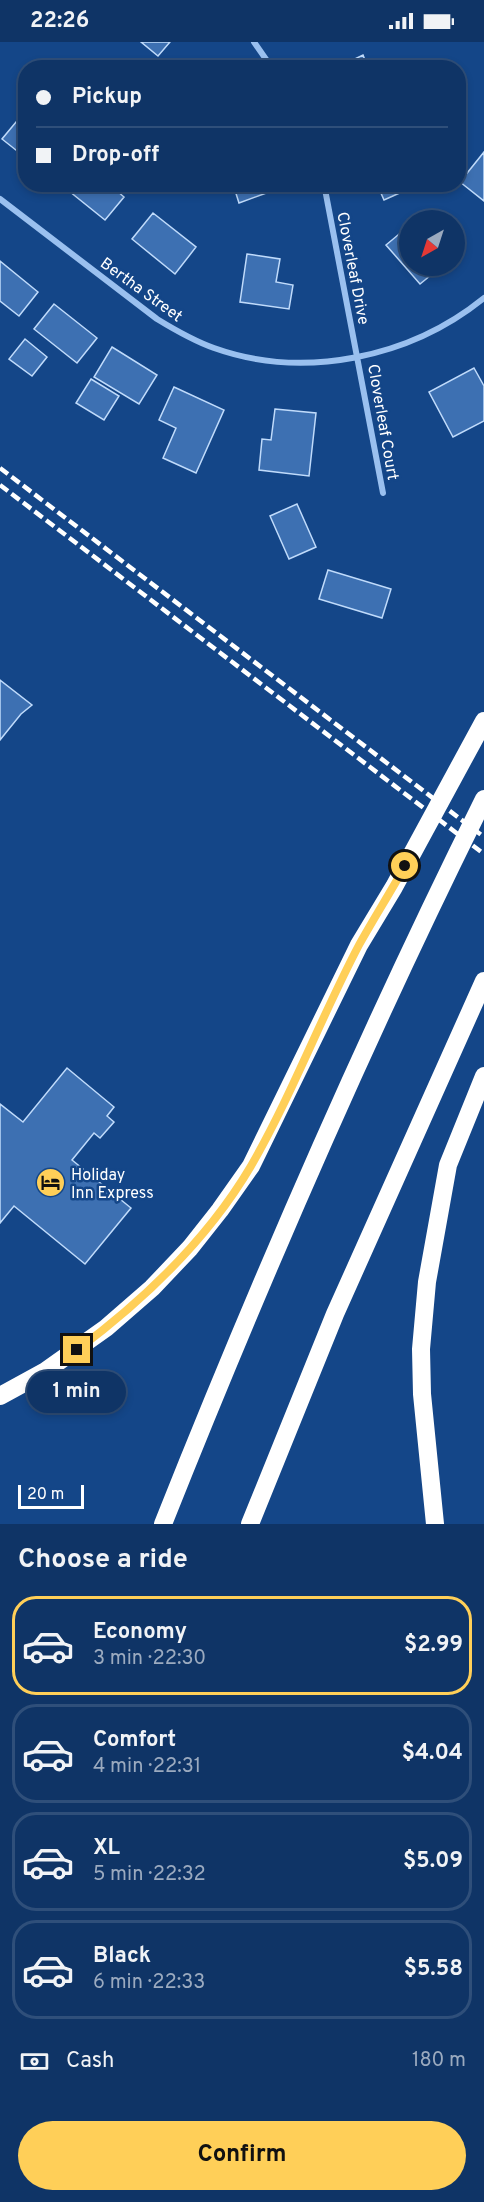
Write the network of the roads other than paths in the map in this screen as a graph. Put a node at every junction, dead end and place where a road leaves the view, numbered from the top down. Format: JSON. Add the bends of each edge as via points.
{"nodes":[{"id":1,"x":254,"y":42,"type":"edge"},
{"id":2,"x":266,"y":60,"type":"edge"},
{"id":3,"x":326,"y":192,"type":"edge"},
{"id":4,"x":0,"y":198,"type":"edge"},
{"id":5,"x":484,"y":298,"type":"edge"},
{"id":6,"x":358,"y":356,"type":"junction"},
{"id":7,"x":383,"y":493,"type":"dead end"},
{"id":8,"x":484,"y":721,"type":"edge"},
{"id":9,"x":484,"y":799,"type":"edge"},
{"id":10,"x":484,"y":981,"type":"edge"},
{"id":11,"x":484,"y":1076,"type":"edge"},
{"id":12,"x":0,"y":1396,"type":"edge"},
{"id":13,"x":163,"y":1524,"type":"edge"},
{"id":14,"x":250,"y":1524,"type":"edge"},
{"id":15,"x":435,"y":1524,"type":"edge"}],
"edges":[{"from":1,"to":2,"type":"street"},
{"from":3,"to":6,"type":"street","name":"Cloverleaf Drive"},
{"from":4,"to":6,"type":"street","name":"Bertha Street","via":[[157,319],[213,348],[274,362],[327,362]]},
{"from":5,"to":6,"type":"street","name":"Bertha Street","via":[[429,334]]},
{"from":6,"to":7,"type":"street","name":"Cloverleaf Court"},
{"from":8,"to":12,"type":"highway","via":[[359,945],[250,1166],[220,1210],[152,1288],[106,1328],[53,1366]]},
{"from":9,"to":13,"type":"highway","via":[[430,906],[287,1222]]},
{"from":10,"to":14,"type":"highway","via":[[335,1314]]},
{"from":11,"to":15,"type":"highway","via":[[448,1165],[427,1282],[421,1349],[422,1394]]}]}
